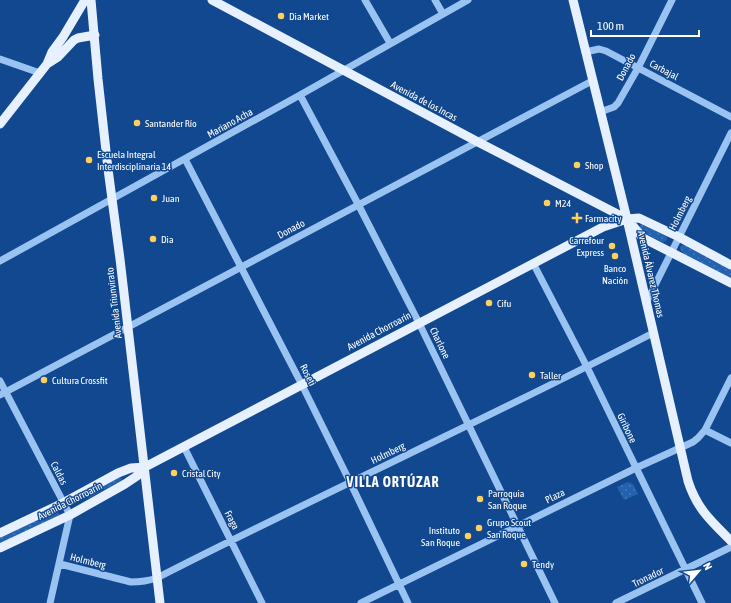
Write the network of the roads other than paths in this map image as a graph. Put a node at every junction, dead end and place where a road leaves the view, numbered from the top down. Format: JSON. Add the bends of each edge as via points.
{"nodes":[{"id":1,"x":85,"y":0,"type":"edge"},
{"id":2,"x":92,"y":0,"type":"edge"},
{"id":3,"x":212,"y":0,"type":"edge"},
{"id":4,"x":364,"y":0,"type":"edge"},
{"id":5,"x":435,"y":0,"type":"edge"},
{"id":6,"x":468,"y":0,"type":"edge"},
{"id":7,"x":573,"y":0,"type":"edge"},
{"id":8,"x":672,"y":0,"type":"edge"},
{"id":9,"x":443,"y":14,"type":"junction"},
{"id":10,"x":95,"y":35,"type":"junction"},
{"id":11,"x":390,"y":43,"type":"junction"},
{"id":12,"x":585,"y":52,"type":"junction"},
{"id":13,"x":0,"y":59,"type":"edge"},
{"id":14,"x":48,"y":64,"type":"junction"},
{"id":15,"x":638,"y":68,"type":"junction"},
{"id":16,"x":343,"y":70,"type":"junction"},
{"id":17,"x":40,"y":73,"type":"junction"},
{"id":18,"x":592,"y":81,"type":"junction"},
{"id":19,"x":300,"y":95,"type":"junction"},
{"id":20,"x":600,"y":112,"type":"junction"},
{"id":21,"x":731,"y":117,"type":"edge"},
{"id":22,"x":0,"y":124,"type":"edge"},
{"id":23,"x":731,"y":133,"type":"edge"},
{"id":24,"x":478,"y":142,"type":"junction"},
{"id":25,"x":185,"y":159,"type":"junction"},
{"id":26,"x":112,"y":199,"type":"junction"},
{"id":27,"x":358,"y":204,"type":"junction"},
{"id":28,"x":627,"y":219,"type":"junction"},
{"id":29,"x":679,"y":237,"type":"junction"},
{"id":30,"x":671,"y":252,"type":"junction"},
{"id":31,"x":0,"y":261,"type":"edge"},
{"id":32,"x":533,"y":263,"type":"junction"},
{"id":33,"x":731,"y":265,"type":"edge"},
{"id":34,"x":241,"y":266,"type":"junction"},
{"id":35,"x":731,"y":283,"type":"edge"},
{"id":36,"x":646,"y":303,"type":"junction"},
{"id":37,"x":419,"y":323,"type":"junction"},
{"id":38,"x":128,"y":326,"type":"junction"},
{"id":39,"x":653,"y":333,"type":"junction"},
{"id":40,"x":587,"y":368,"type":"junction"},
{"id":41,"x":731,"y":378,"type":"edge"},
{"id":42,"x":0,"y":381,"type":"edge"},
{"id":43,"x":302,"y":385,"type":"junction"},
{"id":44,"x":3,"y":393,"type":"edge"},
{"id":45,"x":469,"y":425,"type":"junction"},
{"id":46,"x":705,"y":430,"type":"junction"},
{"id":47,"x":731,"y":443,"type":"edge"},
{"id":48,"x":184,"y":447,"type":"junction"},
{"id":49,"x":680,"y":448,"type":"junction"},
{"id":50,"x":144,"y":467,"type":"junction"},
{"id":51,"x":636,"y":468,"type":"junction"},
{"id":52,"x":350,"y":482,"type":"junction"},
{"id":53,"x":63,"y":503,"type":"junction"},
{"id":54,"x":70,"y":515,"type":"junction"},
{"id":55,"x":517,"y":525,"type":"junction"},
{"id":56,"x":0,"y":533,"type":"edge"},
{"id":57,"x":231,"y":540,"type":"junction"},
{"id":58,"x":731,"y":541,"type":"edge"},
{"id":59,"x":731,"y":547,"type":"edge"},
{"id":60,"x":0,"y":548,"type":"edge"},
{"id":61,"x":60,"y":564,"type":"junction"},
{"id":62,"x":686,"y":569,"type":"junction"},
{"id":63,"x":157,"y":578,"type":"junction"},
{"id":64,"x":399,"y":584,"type":"junction"},
{"id":65,"x":50,"y":603,"type":"edge"},
{"id":66,"x":160,"y":603,"type":"edge"},
{"id":67,"x":262,"y":603,"type":"edge"},
{"id":68,"x":361,"y":603,"type":"edge"},
{"id":69,"x":408,"y":603,"type":"edge"},
{"id":70,"x":555,"y":603,"type":"edge"},
{"id":71,"x":616,"y":603,"type":"edge"},
{"id":72,"x":702,"y":603,"type":"edge"}],
"edges":[{"from":1,"to":14,"type":"main road","via":[[52,52]]},
{"from":2,"to":10,"type":"main road","name":"Avenida Triunvirato"},
{"from":3,"to":16,"type":"main road","name":"Avenida de los Incas"},
{"from":4,"to":11,"type":"street"},
{"from":5,"to":9,"type":"street"},
{"from":6,"to":9,"type":"street","name":"Mariano Acha"},
{"from":7,"to":12,"type":"main road","name":"Avenida Álvarez Thomas"},
{"from":8,"to":15,"type":"street","name":"Donado"},
{"from":9,"to":11,"type":"street","name":"Mariano Acha"},
{"from":10,"to":14,"type":"main road","via":[[74,40]]},
{"from":10,"to":26,"type":"main road","name":"Avenida Triunvirato"},
{"from":11,"to":16,"type":"street","name":"Mariano Acha"},
{"from":12,"to":15,"type":"street","name":"Carbajal","via":[[598,49],[606,51]]},
{"from":12,"to":18,"type":"main road","name":"Avenida Álvarez Thomas"},
{"from":13,"to":17,"type":"street"},
{"from":14,"to":17,"type":"main road"},
{"from":15,"to":20,"type":"street","name":"Donado","via":[[618,103]]},
{"from":15,"to":21,"type":"street","name":"Carbajal"},
{"from":16,"to":19,"type":"street","name":"Mariano Acha"},
{"from":16,"to":24,"type":"main road","name":"Avenida de los Incas"},
{"from":17,"to":22,"type":"main road"},
{"from":18,"to":20,"type":"main road","name":"Avenida Álvarez Thomas"},
{"from":18,"to":24,"type":"street","name":"Donado"},
{"from":19,"to":25,"type":"street","name":"Mariano Acha"},
{"from":19,"to":27,"type":"street","name":"Charlone"},
{"from":20,"to":28,"type":"main road","name":"Avenida Álvarez Thomas"},
{"from":23,"to":29,"type":"street","name":"Holmberg"},
{"from":24,"to":27,"type":"street","name":"Donado"},
{"from":24,"to":28,"type":"main road","name":"Avenida de los Incas"},
{"from":25,"to":26,"type":"street","name":"Mariano Acha"},
{"from":25,"to":34,"type":"street","name":"Roseti"},
{"from":26,"to":31,"type":"street","name":"Mariano Acha"},
{"from":26,"to":38,"type":"main road","name":"Avenida Triunvirato"},
{"from":27,"to":34,"type":"street","name":"Donado"},
{"from":27,"to":37,"type":"street","name":"Charlone"},
{"from":28,"to":29,"type":"main road","name":"Avenida de los Incas","via":[[639,218]]},
{"from":28,"to":30,"type":"main road","name":"Avenida de los Incas","via":[[643,238]]},
{"from":28,"to":32,"type":"main road","name":"Avenida Chorroarín","via":[[603,227]]},
{"from":28,"to":36,"type":"main road","name":"Avenida Álvarez Thomas"},
{"from":29,"to":30,"type":"street","name":"Holmberg"},
{"from":29,"to":33,"type":"main road","name":"Avenida de los Incas"},
{"from":30,"to":35,"type":"main road","name":"Avenida de los Incas"},
{"from":30,"to":36,"type":"street","name":"Holmberg"},
{"from":32,"to":37,"type":"main road","name":"Avenida Chorroarín"},
{"from":32,"to":40,"type":"street","name":"Giribone"},
{"from":34,"to":38,"type":"street","name":"Donado"},
{"from":34,"to":43,"type":"street","name":"Roseti"},
{"from":36,"to":39,"type":"main road","name":"Avenida Álvarez Thomas"},
{"from":37,"to":43,"type":"main road","name":"Avenida Chorroarín"},
{"from":37,"to":45,"type":"street","name":"Charlone"},
{"from":38,"to":44,"type":"street","name":"Donado"},
{"from":38,"to":50,"type":"main road","name":"Avenida Triunvirato"},
{"from":39,"to":40,"type":"street","name":"Holmberg"},
{"from":39,"to":49,"type":"main road","name":"Avenida Álvarez Thomas"},
{"from":40,"to":45,"type":"street","name":"Holmberg"},
{"from":40,"to":51,"type":"street","name":"Giribone"},
{"from":41,"to":46,"type":"street","name":"Plaza"},
{"from":42,"to":44,"type":"street","name":"Caldas"},
{"from":43,"to":48,"type":"main road","name":"Avenida Chorroarín"},
{"from":43,"to":52,"type":"street","name":"Roseti"},
{"from":44,"to":53,"type":"street","name":"Caldas"},
{"from":45,"to":52,"type":"street","name":"Holmberg"},
{"from":45,"to":55,"type":"street","name":"Charlone"},
{"from":46,"to":47,"type":"street"},
{"from":46,"to":49,"type":"street","name":"Plaza","via":[[698,438]]},
{"from":48,"to":50,"type":"main road","name":"Avenida Chorroarín"},
{"from":48,"to":57,"type":"street","name":"Fraga"},
{"from":49,"to":51,"type":"street","name":"Plaza"},
{"from":49,"to":58,"type":"main road","name":"Avenida Álvarez Thomas","via":[[695,499],[707,517]]},
{"from":50,"to":53,"type":"main road","name":"Avenida Chorroarín","via":[[118,473]]},
{"from":50,"to":54,"type":"main road","name":"Avenida Chorroarín","via":[[137,476],[125,484]]},
{"from":50,"to":63,"type":"main road","name":"Avenida Triunvirato"},
{"from":51,"to":55,"type":"street","name":"Plaza"},
{"from":51,"to":62,"type":"street","name":"Giribone"},
{"from":52,"to":57,"type":"street","name":"Holmberg"},
{"from":52,"to":64,"type":"street","name":"Roseti"},
{"from":53,"to":54,"type":"street","name":"Caldas"},
{"from":53,"to":56,"type":"main road","name":"Avenida Chorroarín"},
{"from":54,"to":60,"type":"main road","name":"Avenida Chorroarín"},
{"from":54,"to":61,"type":"street"},
{"from":55,"to":64,"type":"street","name":"Plaza"},
{"from":55,"to":70,"type":"street","name":"Charlone"},
{"from":57,"to":63,"type":"street","name":"Holmberg"},
{"from":57,"to":67,"type":"street","name":"Fraga"},
{"from":59,"to":62,"type":"street","name":"Tronador"},
{"from":61,"to":63,"type":"street","name":"Holmberg","via":[[131,582]]},
{"from":61,"to":65,"type":"street"},
{"from":62,"to":71,"type":"street","name":"Tronador"},
{"from":62,"to":72,"type":"street","name":"Giribone"},
{"from":63,"to":66,"type":"main road","name":"Avenida Triunvirato"},
{"from":64,"to":68,"type":"street","name":"Plaza"},
{"from":64,"to":69,"type":"street","name":"Roseti"}]}
